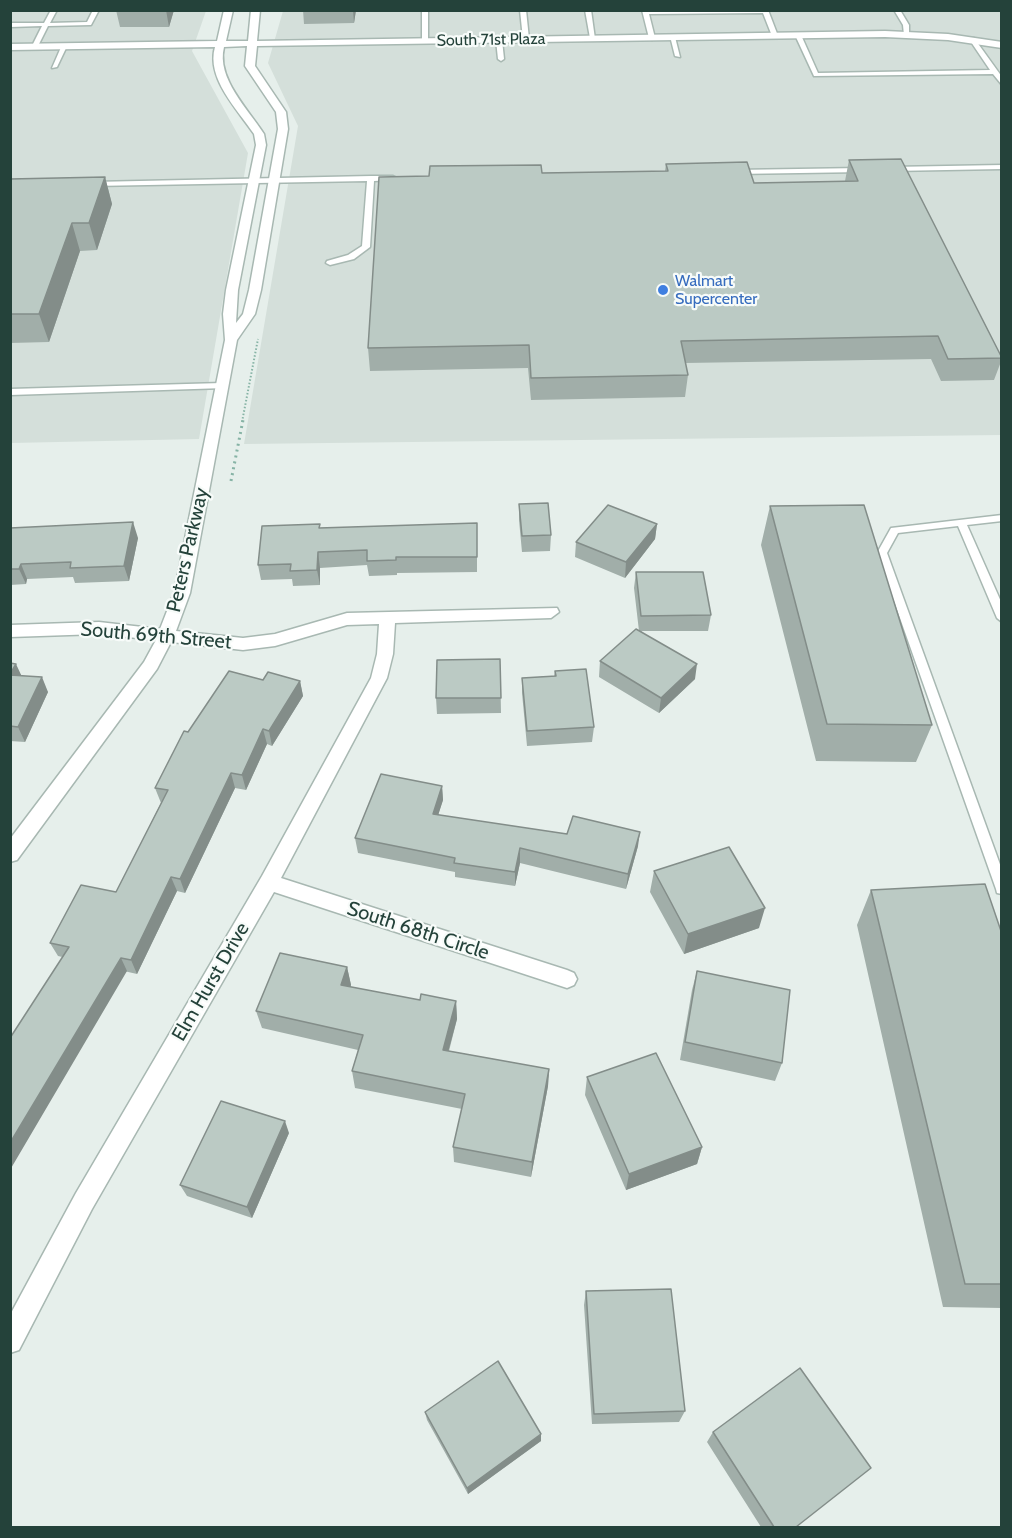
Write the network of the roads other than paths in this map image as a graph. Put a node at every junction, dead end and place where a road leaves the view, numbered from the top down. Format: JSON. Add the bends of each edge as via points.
{"nodes":[{"id":1,"x":54,"y":10,"type":"edge"},
{"id":2,"x":96,"y":10,"type":"edge"},
{"id":3,"x":229,"y":10,"type":"edge"},
{"id":4,"x":256,"y":10,"type":"edge"},
{"id":5,"x":425,"y":10,"type":"edge"},
{"id":6,"x":523,"y":10,"type":"edge"},
{"id":7,"x":588,"y":10,"type":"edge"},
{"id":8,"x":897,"y":10,"type":"edge"},
{"id":9,"x":646,"y":11,"type":"edge"},
{"id":10,"x":765,"y":11,"type":"edge"},
{"id":11,"x":10,"y":25,"type":"edge"},
{"id":12,"x":46,"y":25,"type":"junction"},
{"id":13,"x":907,"y":35,"type":"junction"},
{"id":14,"x":776,"y":36,"type":"junction"},
{"id":15,"x":798,"y":36,"type":"junction"},
{"id":16,"x":672,"y":37,"type":"junction"},
{"id":17,"x":593,"y":38,"type":"junction"},
{"id":18,"x":652,"y":38,"type":"junction"},
{"id":19,"x":1002,"y":38,"type":"edge"},
{"id":20,"x":526,"y":39,"type":"junction"},
{"id":21,"x":972,"y":39,"type":"junction"},
{"id":22,"x":500,"y":40,"type":"junction"},
{"id":23,"x":425,"y":41,"type":"junction"},
{"id":24,"x":220,"y":44,"type":"junction"},
{"id":25,"x":252,"y":44,"type":"junction"},
{"id":26,"x":1002,"y":45,"type":"edge"},
{"id":27,"x":35,"y":46,"type":"junction"},
{"id":28,"x":64,"y":46,"type":"junction"},
{"id":29,"x":10,"y":47,"type":"edge"},
{"id":30,"x":678,"y":56,"type":"dead end"},
{"id":31,"x":501,"y":59,"type":"dead end"},
{"id":32,"x":54,"y":67,"type":"dead end"},
{"id":33,"x":994,"y":72,"type":"junction"},
{"id":34,"x":1002,"y":83,"type":"edge"},
{"id":35,"x":1002,"y":168,"type":"edge"},
{"id":36,"x":886,"y":169,"type":"edge"},
{"id":37,"x":868,"y":170,"type":"edge"},
{"id":38,"x":722,"y":172,"type":"edge"},
{"id":39,"x":371,"y":178,"type":"junction"},
{"id":40,"x":399,"y":178,"type":"edge"},
{"id":41,"x":254,"y":180,"type":"junction"},
{"id":42,"x":274,"y":180,"type":"junction"},
{"id":43,"x":83,"y":184,"type":"edge"},
{"id":44,"x":330,"y":263,"type":"dead end"},
{"id":45,"x":231,"y":340,"type":"junction"},
{"id":46,"x":222,"y":386,"type":"junction"},
{"id":47,"x":10,"y":392,"type":"edge"},
{"id":48,"x":1002,"y":518,"type":"edge"},
{"id":49,"x":961,"y":522,"type":"junction"},
{"id":50,"x":551,"y":612,"type":"dead end"},
{"id":51,"x":387,"y":618,"type":"junction"},
{"id":52,"x":1002,"y":618,"type":"edge"},
{"id":53,"x":10,"y":631,"type":"edge"},
{"id":54,"x":166,"y":636,"type":"junction"},
{"id":55,"x":10,"y":854,"type":"edge"},
{"id":56,"x":269,"y":882,"type":"junction"},
{"id":57,"x":1002,"y":889,"type":"edge"},
{"id":58,"x":567,"y":980,"type":"dead end"},
{"id":59,"x":11,"y":1340,"type":"edge"}],
"edges":[{"from":1,"to":12,"type":"lane"},
{"from":2,"to":12,"type":"lane","via":[[90,24]]},
{"from":3,"to":24,"type":"street"},
{"from":4,"to":25,"type":"street"},
{"from":5,"to":23,"type":"lane"},
{"from":6,"to":20,"type":"lane"},
{"from":7,"to":17,"type":"lane"},
{"from":8,"to":13,"type":"lane"},
{"from":9,"to":10,"type":"lane"},
{"from":9,"to":18,"type":"lane"},
{"from":10,"to":14,"type":"lane"},
{"from":11,"to":12,"type":"lane"},
{"from":12,"to":27,"type":"lane"},
{"from":13,"to":15,"type":"street","name":"South 71st Plaza"},
{"from":13,"to":21,"type":"street","name":"South 71st Plaza"},
{"from":14,"to":15,"type":"street","name":"South 71st Plaza"},
{"from":14,"to":16,"type":"street","name":"South 71st Plaza"},
{"from":15,"to":33,"type":"lane","via":[[816,75]]},
{"from":16,"to":18,"type":"street","name":"South 71st Plaza"},
{"from":16,"to":30,"type":"lane"},
{"from":17,"to":18,"type":"street","name":"South 71st Plaza"},
{"from":17,"to":20,"type":"street","name":"South 71st Plaza"},
{"from":19,"to":21,"type":"street","name":"South 71st Plaza"},
{"from":20,"to":22,"type":"street","name":"South 71st Plaza"},
{"from":21,"to":26,"type":"street","name":"South 71st Plaza"},
{"from":21,"to":33,"type":"lane"},
{"from":22,"to":23,"type":"street","name":"South 71st Plaza"},
{"from":22,"to":31,"type":"lane"},
{"from":23,"to":25,"type":"street","name":"South 71st Plaza"},
{"from":24,"to":25,"type":"street","name":"South 71st Plaza"},
{"from":24,"to":28,"type":"street","name":"South 71st Plaza"},
{"from":24,"to":41,"type":"street","via":[[215,63],[219,73],[259,134],[261,145]]},
{"from":25,"to":42,"type":"street","via":[[249,66],[281,112],[283,129]]},
{"from":27,"to":28,"type":"street","name":"South 71st Plaza"},
{"from":27,"to":29,"type":"street","name":"South 71st Plaza"},
{"from":28,"to":32,"type":"lane"},
{"from":33,"to":34,"type":"lane"},
{"from":35,"to":36,"type":"lane"},
{"from":37,"to":38,"type":"lane"},
{"from":39,"to":40,"type":"lane"},
{"from":39,"to":42,"type":"lane"},
{"from":39,"to":44,"type":"lane","via":[[366,247]]},
{"from":41,"to":42,"type":"lane"},
{"from":41,"to":43,"type":"lane"},
{"from":41,"to":45,"type":"street","via":[[232,290]]},
{"from":42,"to":45,"type":"street","via":[[249,314]]},
{"from":45,"to":46,"type":"street","name":"Peters Parkway"},
{"from":46,"to":47,"type":"lane"},
{"from":46,"to":54,"type":"street","name":"Peters Parkway","via":[[182,593]]},
{"from":48,"to":49,"type":"lane"},
{"from":49,"to":52,"type":"lane"},
{"from":49,"to":57,"type":"lane","via":[[895,530],[882,553]]},
{"from":50,"to":51,"type":"street","name":"South 69th Street"},
{"from":51,"to":54,"type":"street","name":"South 69th Street","via":[[347,619],[260,643]]},
{"from":51,"to":56,"type":"street","name":"Elm Hurst Drive","via":[[386,654],[379,678]]},
{"from":53,"to":54,"type":"street","name":"South 69th Street","via":[[99,628]]},
{"from":54,"to":55,"type":"street","name":"Peters Parkway","via":[[151,665]]},
{"from":56,"to":58,"type":"street","name":"South 68th Circle"},
{"from":56,"to":59,"type":"street","name":"Elm Hurst Drive","via":[[84,1201]]}]}
